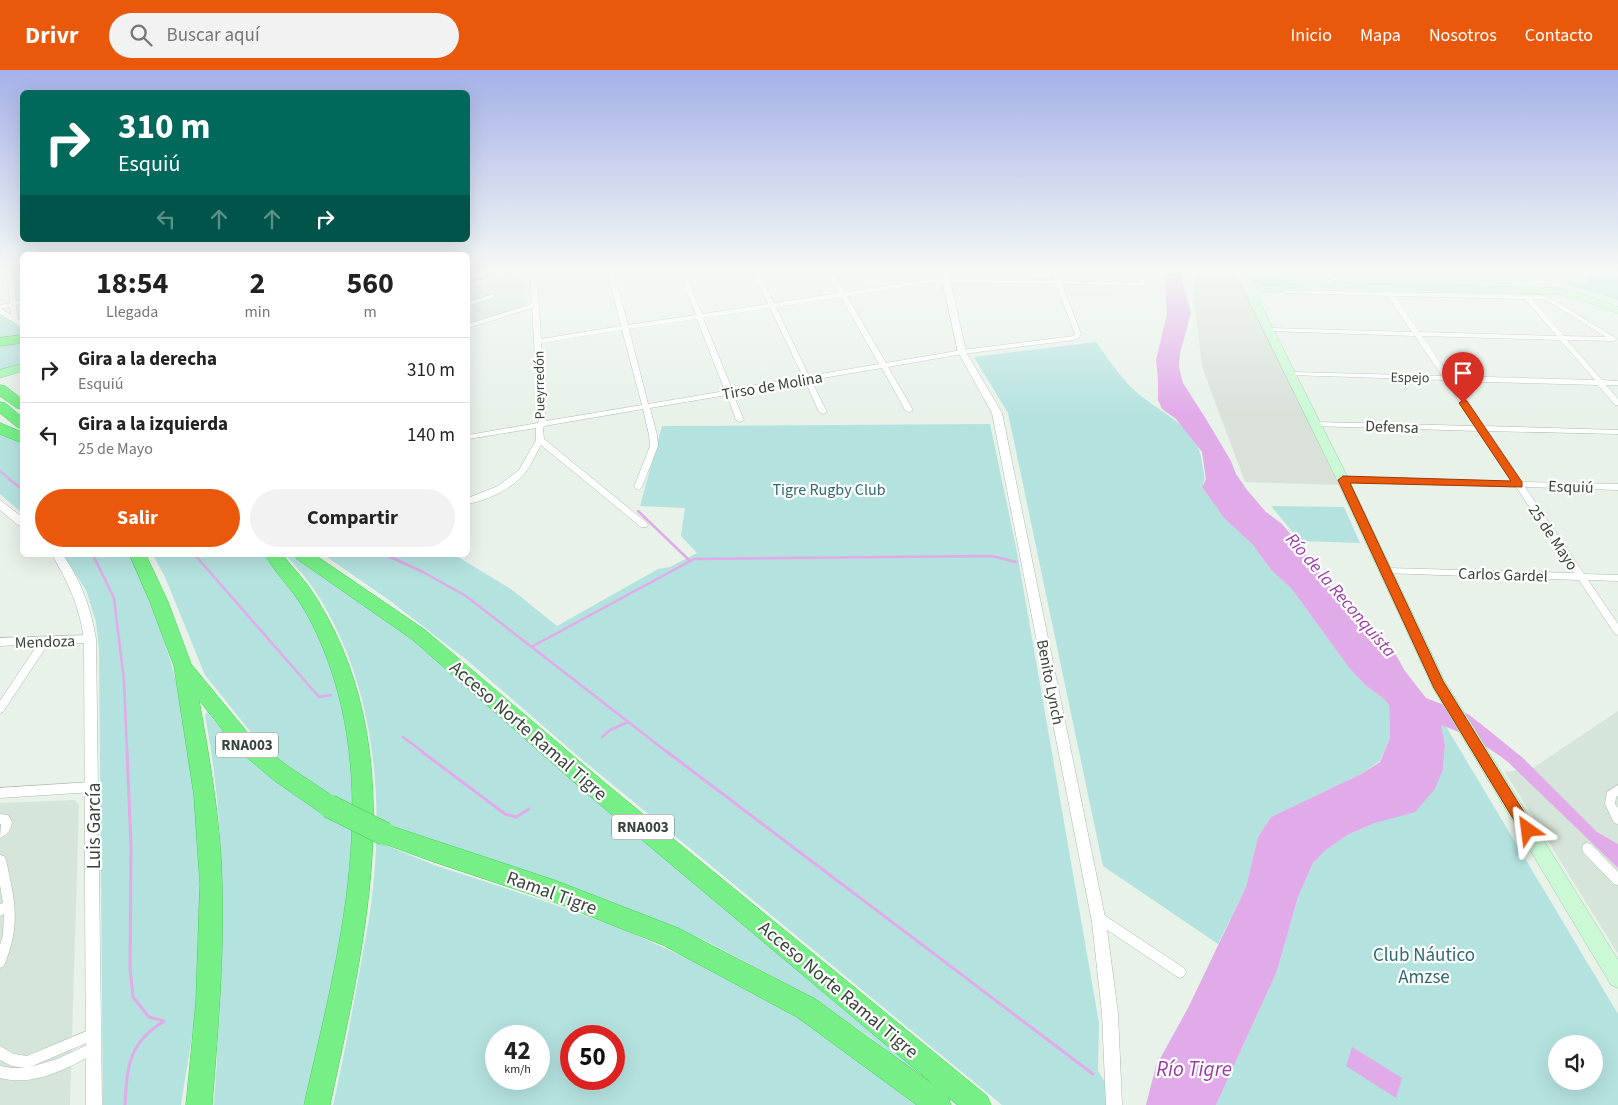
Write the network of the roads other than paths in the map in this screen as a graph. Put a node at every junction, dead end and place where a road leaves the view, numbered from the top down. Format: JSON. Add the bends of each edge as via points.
{"nodes":[{"id":1,"x":493,"y":318,"type":"edge"},
{"id":2,"x":537,"y":318,"type":"edge"},
{"id":3,"x":622,"y":318,"type":"edge"},
{"id":4,"x":686,"y":318,"type":"edge"},
{"id":5,"x":701,"y":318,"type":"edge"},
{"id":6,"x":778,"y":318,"type":"edge"},
{"id":7,"x":856,"y":318,"type":"edge"},
{"id":8,"x":955,"y":318,"type":"edge"},
{"id":9,"x":1072,"y":318,"type":"edge"},
{"id":10,"x":1264,"y":318,"type":"edge"},
{"id":11,"x":1406,"y":318,"type":"edge"},
{"id":12,"x":1545,"y":318,"type":"edge"},
{"id":13,"x":1580,"y":318,"type":"edge"},
{"id":14,"x":470,"y":325,"type":"edge"},
{"id":15,"x":625,"y":328,"type":"junction"},
{"id":16,"x":1270,"y":330,"type":"junction"},
{"id":17,"x":1416,"y":334,"type":"junction"},
{"id":18,"x":1561,"y":337,"type":"junction"},
{"id":19,"x":20,"y":339,"type":"edge"},
{"id":20,"x":1616,"y":340,"type":"edge"},
{"id":21,"x":538,"y":341,"type":"junction"},
{"id":22,"x":0,"y":342,"type":"edge"},
{"id":23,"x":962,"y":352,"type":"junction"},
{"id":24,"x":884,"y":366,"type":"junction"},
{"id":25,"x":20,"y":369,"type":"edge"},
{"id":26,"x":0,"y":374,"type":"edge"},
{"id":27,"x":1292,"y":374,"type":"junction"},
{"id":28,"x":808,"y":378,"type":"junction"},
{"id":29,"x":1446,"y":378,"type":"junction"},
{"id":30,"x":1600,"y":382,"type":"junction"},
{"id":31,"x":1618,"y":383,"type":"edge"},
{"id":32,"x":0,"y":389,"type":"edge"},
{"id":33,"x":728,"y":392,"type":"junction"},
{"id":34,"x":1618,"y":403,"type":"edge"},
{"id":35,"x":20,"y":404,"type":"edge"},
{"id":36,"x":0,"y":406,"type":"edge"},
{"id":37,"x":644,"y":406,"type":"junction"},
{"id":38,"x":909,"y":410,"type":"dead end"},
{"id":39,"x":823,"y":412,"type":"dead end"},
{"id":40,"x":740,"y":420,"type":"dead end"},
{"id":41,"x":20,"y":422,"type":"edge"},
{"id":42,"x":541,"y":424,"type":"junction"},
{"id":43,"x":1316,"y":424,"type":"junction"},
{"id":44,"x":0,"y":428,"type":"edge"},
{"id":45,"x":1480,"y":428,"type":"junction"},
{"id":46,"x":1618,"y":432,"type":"edge"},
{"id":47,"x":20,"y":437,"type":"edge"},
{"id":48,"x":470,"y":437,"type":"edge"},
{"id":49,"x":540,"y":440,"type":"junction"},
{"id":50,"x":1343,"y":480,"type":"junction"},
{"id":51,"x":1518,"y":485,"type":"junction"},
{"id":52,"x":638,"y":487,"type":"dead end"},
{"id":53,"x":1618,"y":488,"type":"edge"},
{"id":54,"x":470,"y":500,"type":"edge"},
{"id":55,"x":2,"y":509,"type":"edge"},
{"id":56,"x":20,"y":521,"type":"edge"},
{"id":57,"x":644,"y":525,"type":"dead end"},
{"id":58,"x":59,"y":557,"type":"edge"},
{"id":59,"x":139,"y":557,"type":"edge"},
{"id":60,"x":275,"y":557,"type":"edge"},
{"id":61,"x":306,"y":557,"type":"edge"},
{"id":62,"x":1387,"y":571,"type":"junction"},
{"id":63,"x":1581,"y":577,"type":"junction"},
{"id":64,"x":1618,"y":578,"type":"edge"},
{"id":65,"x":1618,"y":631,"type":"edge"},
{"id":66,"x":90,"y":639,"type":"junction"},
{"id":67,"x":45,"y":641,"type":"junction"},
{"id":68,"x":0,"y":642,"type":"edge"},
{"id":69,"x":183,"y":666,"type":"junction"},
{"id":70,"x":0,"y":709,"type":"edge"},
{"id":71,"x":92,"y":787,"type":"junction"},
{"id":72,"x":0,"y":793,"type":"edge"},
{"id":73,"x":1616,"y":794,"type":"edge"},
{"id":74,"x":0,"y":819,"type":"edge"},
{"id":75,"x":1618,"y":820,"type":"edge"},
{"id":76,"x":0,"y":833,"type":"edge"},
{"id":77,"x":1587,"y":848,"type":"dead end"},
{"id":78,"x":0,"y":860,"type":"edge"},
{"id":79,"x":1618,"y":880,"type":"edge"},
{"id":80,"x":5,"y":908,"type":"edge"},
{"id":81,"x":1098,"y":917,"type":"junction"},
{"id":82,"x":0,"y":962,"type":"edge"},
{"id":83,"x":1180,"y":972,"type":"dead end"},
{"id":84,"x":1618,"y":978,"type":"edge"},
{"id":85,"x":94,"y":1041,"type":"junction"},
{"id":86,"x":0,"y":1052,"type":"edge"},
{"id":87,"x":327,"y":1058,"type":"junction"},
{"id":88,"x":0,"y":1072,"type":"edge"},
{"id":89,"x":94,"y":1105,"type":"edge"},
{"id":90,"x":197,"y":1105,"type":"edge"},
{"id":91,"x":312,"y":1105,"type":"edge"},
{"id":92,"x":317,"y":1105,"type":"edge"},
{"id":93,"x":938,"y":1105,"type":"edge"},
{"id":94,"x":978,"y":1105,"type":"edge"},
{"id":95,"x":1114,"y":1105,"type":"edge"}],
"edges":[{"from":1,"to":14,"type":"street"},
{"from":2,"to":21,"type":"street","name":"Pueyrredón"},
{"from":3,"to":15,"type":"street"},
{"from":4,"to":15,"type":"street"},
{"from":5,"to":33,"type":"street"},
{"from":6,"to":28,"type":"street"},
{"from":7,"to":24,"type":"street"},
{"from":8,"to":23,"type":"street","name":"Benito Lynch"},
{"from":9,"to":23,"type":"street","name":"Tirso de Molina","via":[[1077,337]]},
{"from":10,"to":16,"type":"main road"},
{"from":11,"to":17,"type":"street","name":"25 de Mayo"},
{"from":12,"to":18,"type":"street"},
{"from":13,"to":20,"type":"street"},
{"from":15,"to":21,"type":"street"},
{"from":15,"to":37,"type":"street"},
{"from":16,"to":17,"type":"street"},
{"from":16,"to":27,"type":"main road"},
{"from":17,"to":18,"type":"street"},
{"from":17,"to":29,"type":"street","name":"25 de Mayo"},
{"from":18,"to":20,"type":"street"},
{"from":18,"to":30,"type":"street"},
{"from":19,"to":22,"type":"highway"},
{"from":21,"to":42,"type":"street","name":"Pueyrredón"},
{"from":23,"to":24,"type":"street","name":"Tirso de Molina"},
{"from":23,"to":81,"type":"street","name":"Benito Lynch","via":[[997,413]]},
{"from":24,"to":28,"type":"street","name":"Tirso de Molina"},
{"from":24,"to":38,"type":"street"},
{"from":25,"to":26,"type":"main road"},
{"from":27,"to":29,"type":"street","name":"Espejo"},
{"from":27,"to":43,"type":"main road"},
{"from":28,"to":33,"type":"street","name":"Tirso de Molina"},
{"from":28,"to":39,"type":"street"},
{"from":29,"to":30,"type":"street","name":"Espejo"},
{"from":29,"to":45,"type":"street","name":"25 de Mayo"},
{"from":30,"to":31,"type":"street","name":"Espejo"},
{"from":30,"to":34,"type":"street"},
{"from":32,"to":35,"type":"highway"},
{"from":33,"to":37,"type":"street","name":"Tirso de Molina"},
{"from":33,"to":40,"type":"street"},
{"from":36,"to":41,"type":"highway"},
{"from":37,"to":42,"type":"street","name":"Tirso de Molina"},
{"from":37,"to":52,"type":"street","via":[[654,446]]},
{"from":42,"to":48,"type":"street","name":"Tirso de Molina"},
{"from":42,"to":49,"type":"street","name":"Pueyrredón"},
{"from":43,"to":45,"type":"street","name":"Defensa"},
{"from":43,"to":50,"type":"main road"},
{"from":44,"to":47,"type":"highway"},
{"from":45,"to":46,"type":"street","name":"Defensa"},
{"from":45,"to":51,"type":"street","name":"25 de Mayo"},
{"from":49,"to":54,"type":"street","name":"Pueyrredón","via":[[527,466],[514,480],[488,495]]},
{"from":49,"to":57,"type":"street","name":"Pueyrredón"},
{"from":50,"to":51,"type":"street","name":"Esquiú"},
{"from":50,"to":62,"type":"main road"},
{"from":51,"to":53,"type":"street","name":"Esquiú"},
{"from":51,"to":63,"type":"street","name":"25 de Mayo"},
{"from":55,"to":56,"type":"street"},
{"from":58,"to":66,"type":"street","name":"Luis García","via":[[79,590]]},
{"from":59,"to":69,"type":"highway","number":"RNA003"},
{"from":60,"to":87,"type":"highway","via":[[312,607],[331,643],[346,687],[357,736],[363,795],[363,843],[357,908]]},
{"from":61,"to":94,"type":"highway","name":"Acceso Norte Ramal Tigre","number":"RNA003","via":[[419,635],[598,790]]},
{"from":62,"to":63,"type":"street","name":"Carlos Gardel"},
{"from":62,"to":84,"type":"main road","via":[[1430,669],[1448,701]]},
{"from":63,"to":64,"type":"street","name":"Carlos Gardel"},
{"from":63,"to":65,"type":"street","name":"25 de Mayo"},
{"from":66,"to":67,"type":"street","name":"Mendoza"},
{"from":66,"to":71,"type":"street","name":"Luis García"},
{"from":67,"to":68,"type":"street","name":"Mendoza"},
{"from":67,"to":70,"type":"street"},
{"from":69,"to":90,"type":"highway","via":[[205,795],[211,884],[208,1002]]},
{"from":69,"to":93,"type":"highway","name":"Ramal Tigre","number":"RNA003","bridge":true,"via":[[245,744],[329,806],[385,834],[554,891],[670,936],[806,1008]]},
{"from":71,"to":72,"type":"street"},
{"from":71,"to":85,"type":"street","name":"Luis García"},
{"from":73,"to":75,"type":"street","via":[[1610,804]]},
{"from":74,"to":76,"type":"street","via":[[7,822]]},
{"from":77,"to":79,"type":"street"},
{"from":78,"to":80,"type":"street"},
{"from":80,"to":82,"type":"street","via":[[12,922]]},
{"from":81,"to":83,"type":"street"},
{"from":81,"to":95,"type":"street","name":"Benito Lynch","via":[[1112,1032]]},
{"from":85,"to":86,"type":"street","via":[[27,1062],[12,1060]]},
{"from":85,"to":88,"type":"street","via":[[44,1070],[20,1074]]},
{"from":85,"to":89,"type":"street","name":"Luis García"},
{"from":87,"to":91,"type":"highway"},
{"from":87,"to":92,"type":"highway"}]}
